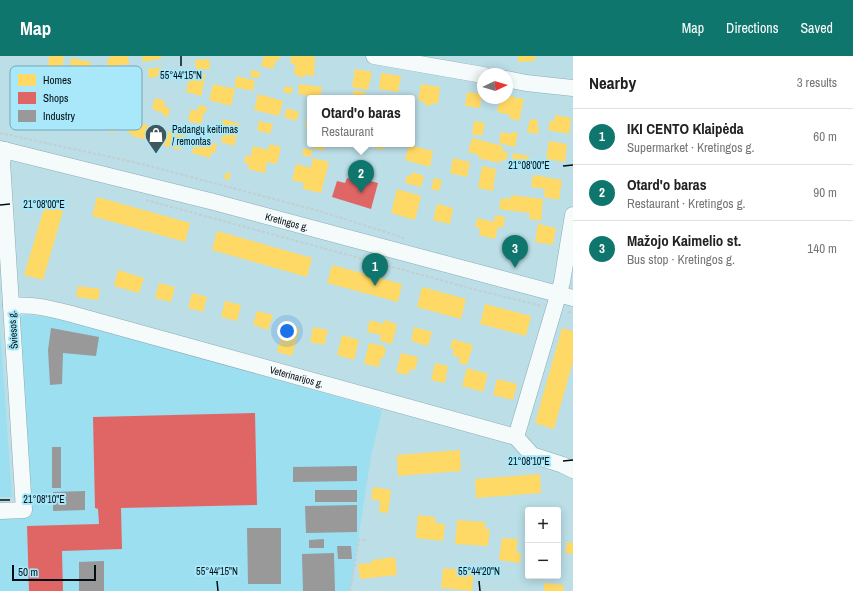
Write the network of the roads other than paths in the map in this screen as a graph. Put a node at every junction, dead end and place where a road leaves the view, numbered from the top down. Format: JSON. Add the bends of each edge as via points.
{"nodes":[{"id":1,"x":374,"y":56,"type":"edge"},
{"id":2,"x":477,"y":74,"type":"edge"},
{"id":3,"x":513,"y":80,"type":"edge"},
{"id":4,"x":573,"y":88,"type":"edge"},
{"id":5,"x":2,"y":149,"type":"edge"},
{"id":6,"x":573,"y":215,"type":"edge"},
{"id":7,"x":561,"y":301,"type":"edge"},
{"id":8,"x":11,"y":306,"type":"junction"},
{"id":9,"x":516,"y":437,"type":"junction"},
{"id":10,"x":573,"y":470,"type":"edge"},
{"id":11,"x":0,"y":511,"type":"edge"}],
"edges":[{"from":1,"to":2,"type":"street"},
{"from":3,"to":4,"type":"street"},
{"from":5,"to":7,"type":"street","name":"Kretingos g.","via":[[214,202]]},
{"from":5,"to":8,"type":"street","name":"Šviesos g."},
{"from":6,"to":7,"type":"street"},
{"from":7,"to":9,"type":"street"},
{"from":8,"to":9,"type":"street","name":"Veterinarijos g.","via":[[41,306]]},
{"from":8,"to":11,"type":"street","name":"Šviesos g.","via":[[24,510]]},
{"from":9,"to":10,"type":"street","via":[[532,455]]}]}
